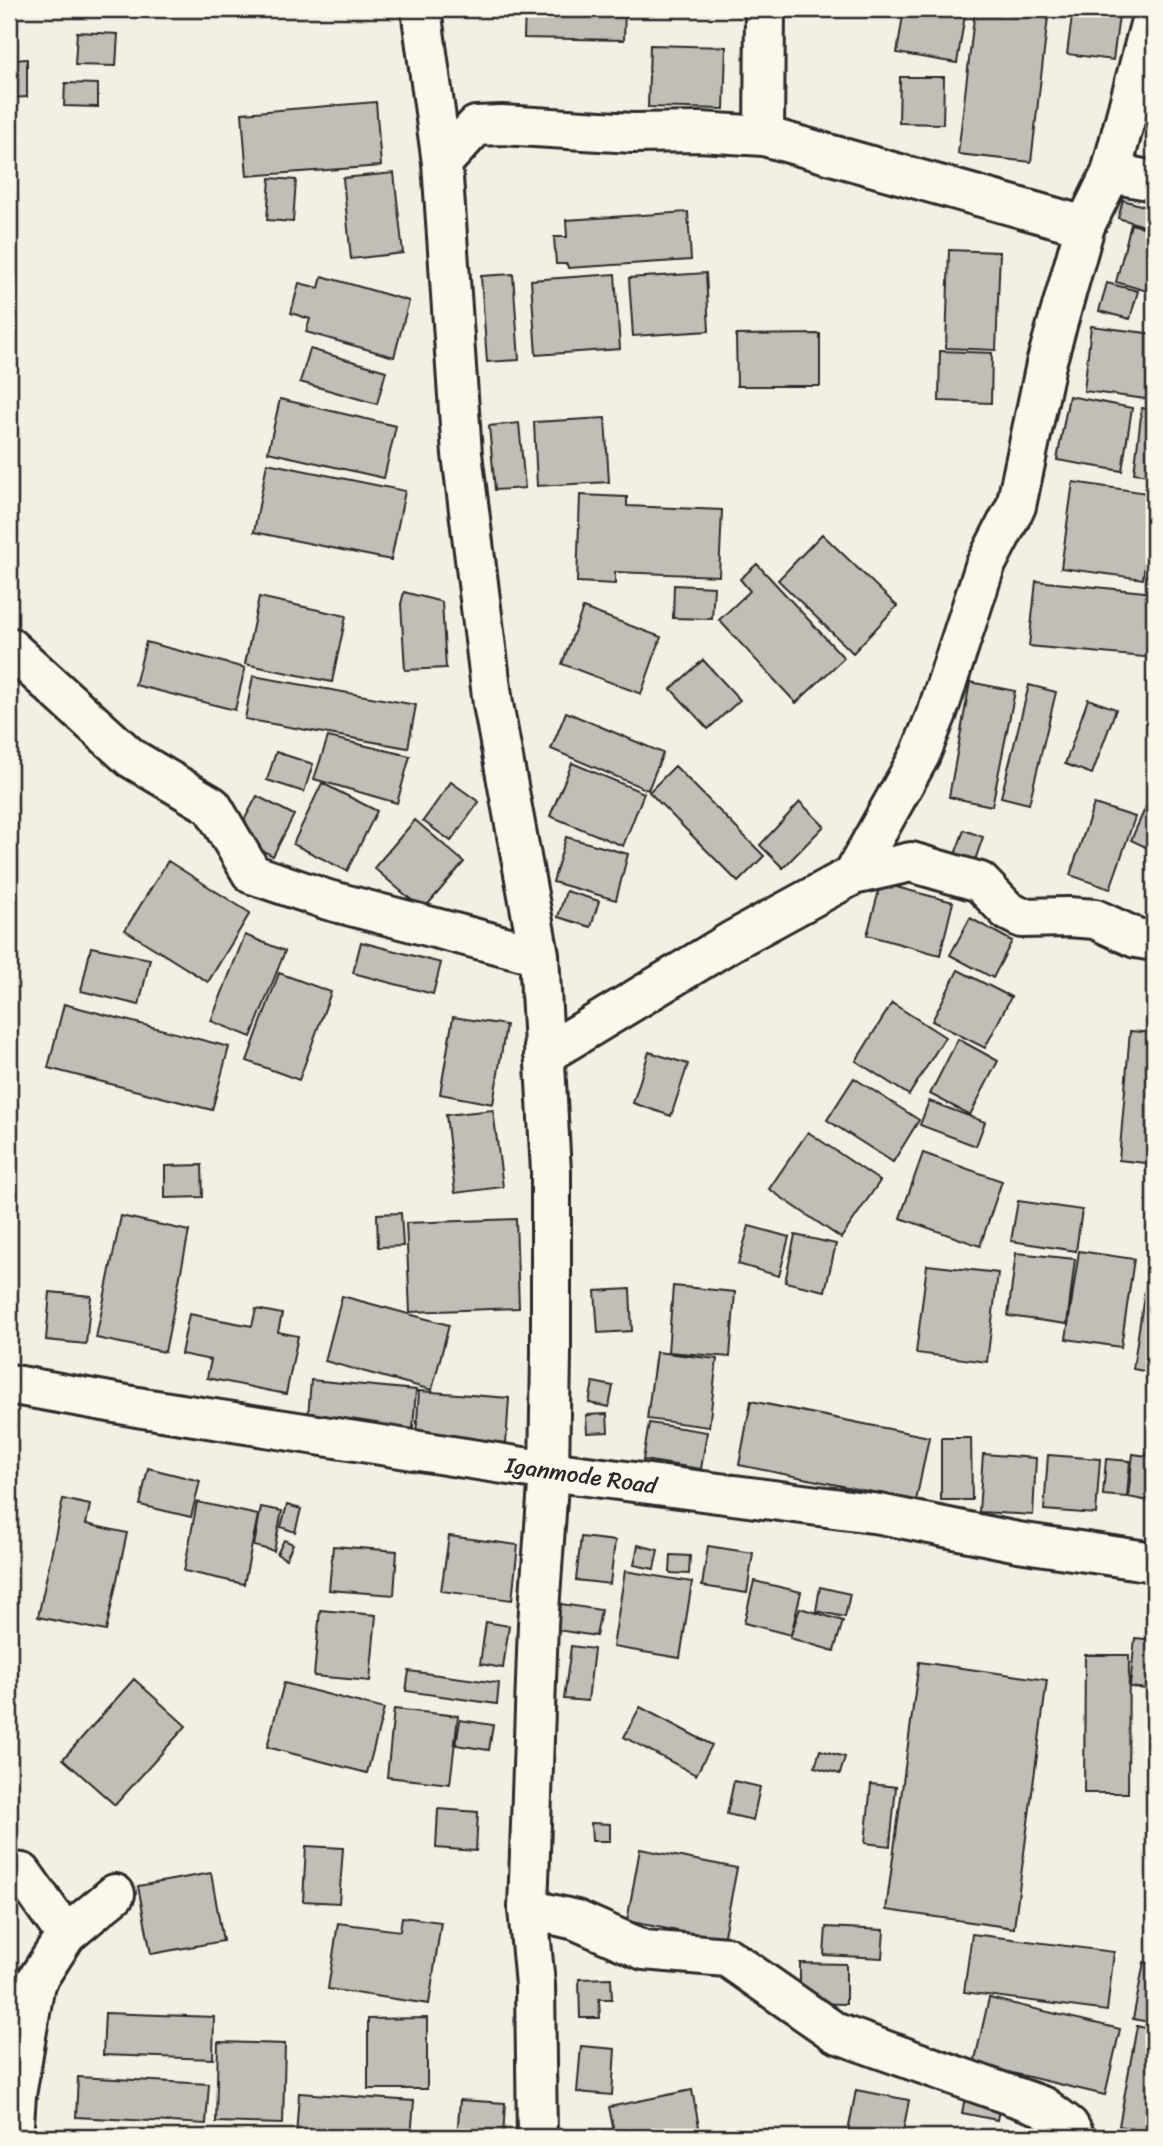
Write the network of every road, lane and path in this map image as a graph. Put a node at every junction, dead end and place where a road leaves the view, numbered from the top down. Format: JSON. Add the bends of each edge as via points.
{"nodes":[{"id":1,"x":421,"y":9,"type":"edge"},
{"id":2,"x":765,"y":9,"type":"edge"},
{"id":3,"x":1154,"y":9,"type":"edge"},
{"id":4,"x":764,"y":136,"type":"junction"},
{"id":5,"x":442,"y":163,"type":"junction"},
{"id":6,"x":1111,"y":173,"type":"junction"},
{"id":7,"x":1154,"y":181,"type":"edge"},
{"id":8,"x":1085,"y":226,"type":"junction"},
{"id":9,"x":9,"y":647,"type":"edge"},
{"id":10,"x":885,"y":815,"type":"junction"},
{"id":11,"x":911,"y":862,"type":"junction"},
{"id":12,"x":853,"y":875,"type":"junction"},
{"id":13,"x":1154,"y":942,"type":"edge"},
{"id":14,"x":539,"y":955,"type":"junction"},
{"id":15,"x":544,"y":1055,"type":"junction"},
{"id":16,"x":9,"y":1384,"type":"edge"},
{"id":17,"x":549,"y":1471,"type":"junction"},
{"id":18,"x":1154,"y":1562,"type":"edge"},
{"id":19,"x":9,"y":1871,"type":"edge"},
{"id":20,"x":116,"y":1894,"type":"dead end"},
{"id":21,"x":528,"y":1909,"type":"junction"},
{"id":22,"x":66,"y":1935,"type":"junction"},
{"id":23,"x":12,"y":2137,"type":"edge"},
{"id":24,"x":537,"y":2137,"type":"edge"},
{"id":25,"x":1075,"y":2137,"type":"edge"}],
"edges":[{"from":1,"to":5,"type":"street"},
{"from":2,"to":4,"type":"street"},
{"from":3,"to":6,"type":"street"},
{"from":4,"to":5,"type":"street","via":[[476,126]]},
{"from":4,"to":8,"type":"street"},
{"from":5,"to":14,"type":"street","via":[[462,454],[493,704]]},
{"from":6,"to":7,"type":"street"},
{"from":6,"to":8,"type":"street"},
{"from":8,"to":10,"type":"street","via":[[1046,364],[1016,506],[985,566],[920,755]]},
{"from":9,"to":14,"type":"street","via":[[131,758],[212,806],[252,874],[328,900]]},
{"from":10,"to":11,"type":"street"},
{"from":10,"to":12,"type":"street"},
{"from":11,"to":12,"type":"street"},
{"from":11,"to":13,"type":"street","via":[[980,882],[1008,911],[1022,918],[1095,919]]},
{"from":12,"to":15,"type":"street","via":[[732,941]]},
{"from":14,"to":15,"type":"street"},
{"from":15,"to":17,"type":"street","via":[[551,1172]]},
{"from":16,"to":17,"type":"street","name":"Iganmode Road"},
{"from":17,"to":18,"type":"street","name":"Iganmode Road","via":[[880,1514],[1018,1542]]},
{"from":17,"to":21,"type":"street","via":[[538,1624]]},
{"from":19,"to":22,"type":"street","via":[[22,1873]]},
{"from":20,"to":22,"type":"street"},
{"from":21,"to":24,"type":"street","via":[[535,1985]]},
{"from":21,"to":25,"type":"street","via":[[576,1920],[644,1950],[727,1957],[836,2034],[1044,2107],[1069,2126]]},
{"from":22,"to":23,"type":"street","via":[[35,1983]]}]}
